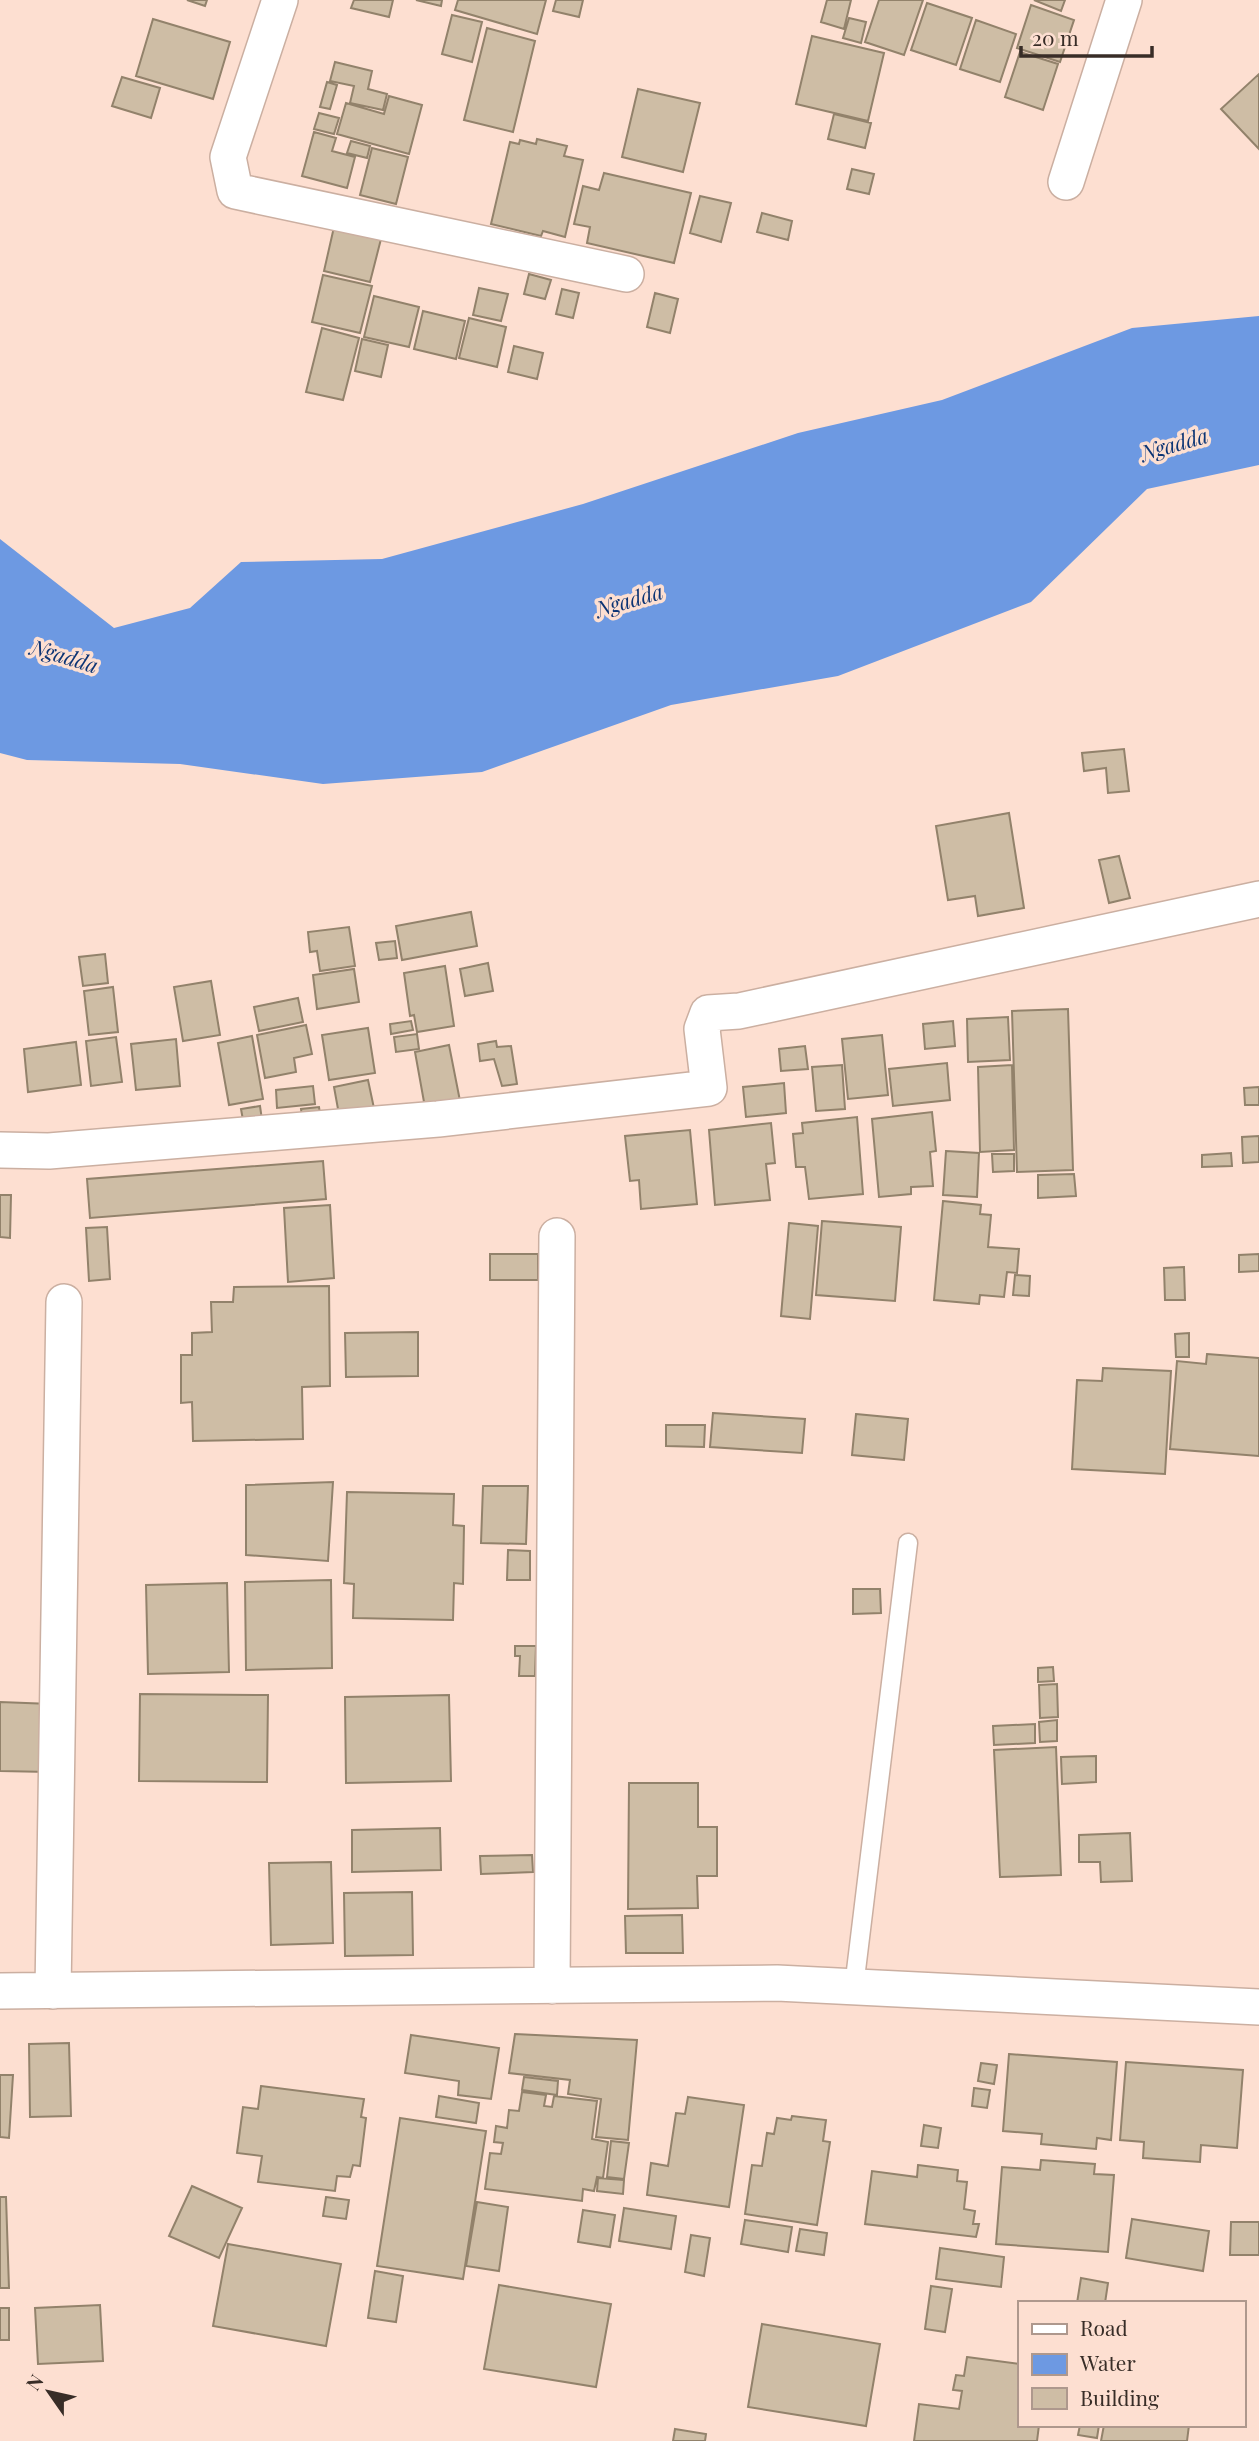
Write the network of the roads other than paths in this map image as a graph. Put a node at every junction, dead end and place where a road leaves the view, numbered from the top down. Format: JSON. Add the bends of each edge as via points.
{"nodes":[{"id":1,"x":280,"y":0,"type":"edge"},
{"id":2,"x":1124,"y":0,"type":"edge"},
{"id":3,"x":1066,"y":182,"type":"dead end"},
{"id":4,"x":626,"y":274,"type":"dead end"},
{"id":5,"x":1259,"y":899,"type":"edge"},
{"id":6,"x":0,"y":1150,"type":"edge"},
{"id":7,"x":558,"y":1236,"type":"dead end"},
{"id":8,"x":64,"y":1302,"type":"dead end"},
{"id":9,"x":908,"y":1543,"type":"dead end"},
{"id":10,"x":552,"y":1986,"type":"junction"},
{"id":11,"x":854,"y":1987,"type":"junction"},
{"id":12,"x":0,"y":1991,"type":"edge"},
{"id":13,"x":53,"y":1991,"type":"junction"},
{"id":14,"x":1259,"y":2007,"type":"edge"}],
"edges":[{"from":1,"to":4,"type":"street","via":[[228,157],[235,191]]},
{"from":2,"to":3,"type":"street"},
{"from":5,"to":6,"type":"street","via":[[739,1011],[708,1013],[702,1029],[709,1088],[425,1120],[48,1151]]},
{"from":7,"to":10,"type":"street"},
{"from":8,"to":13,"type":"street"},
{"from":9,"to":11,"type":"lane"},
{"from":10,"to":11,"type":"street","via":[[777,1983]]},
{"from":10,"to":13,"type":"street"},
{"from":11,"to":14,"type":"street"},
{"from":12,"to":13,"type":"street"}]}
